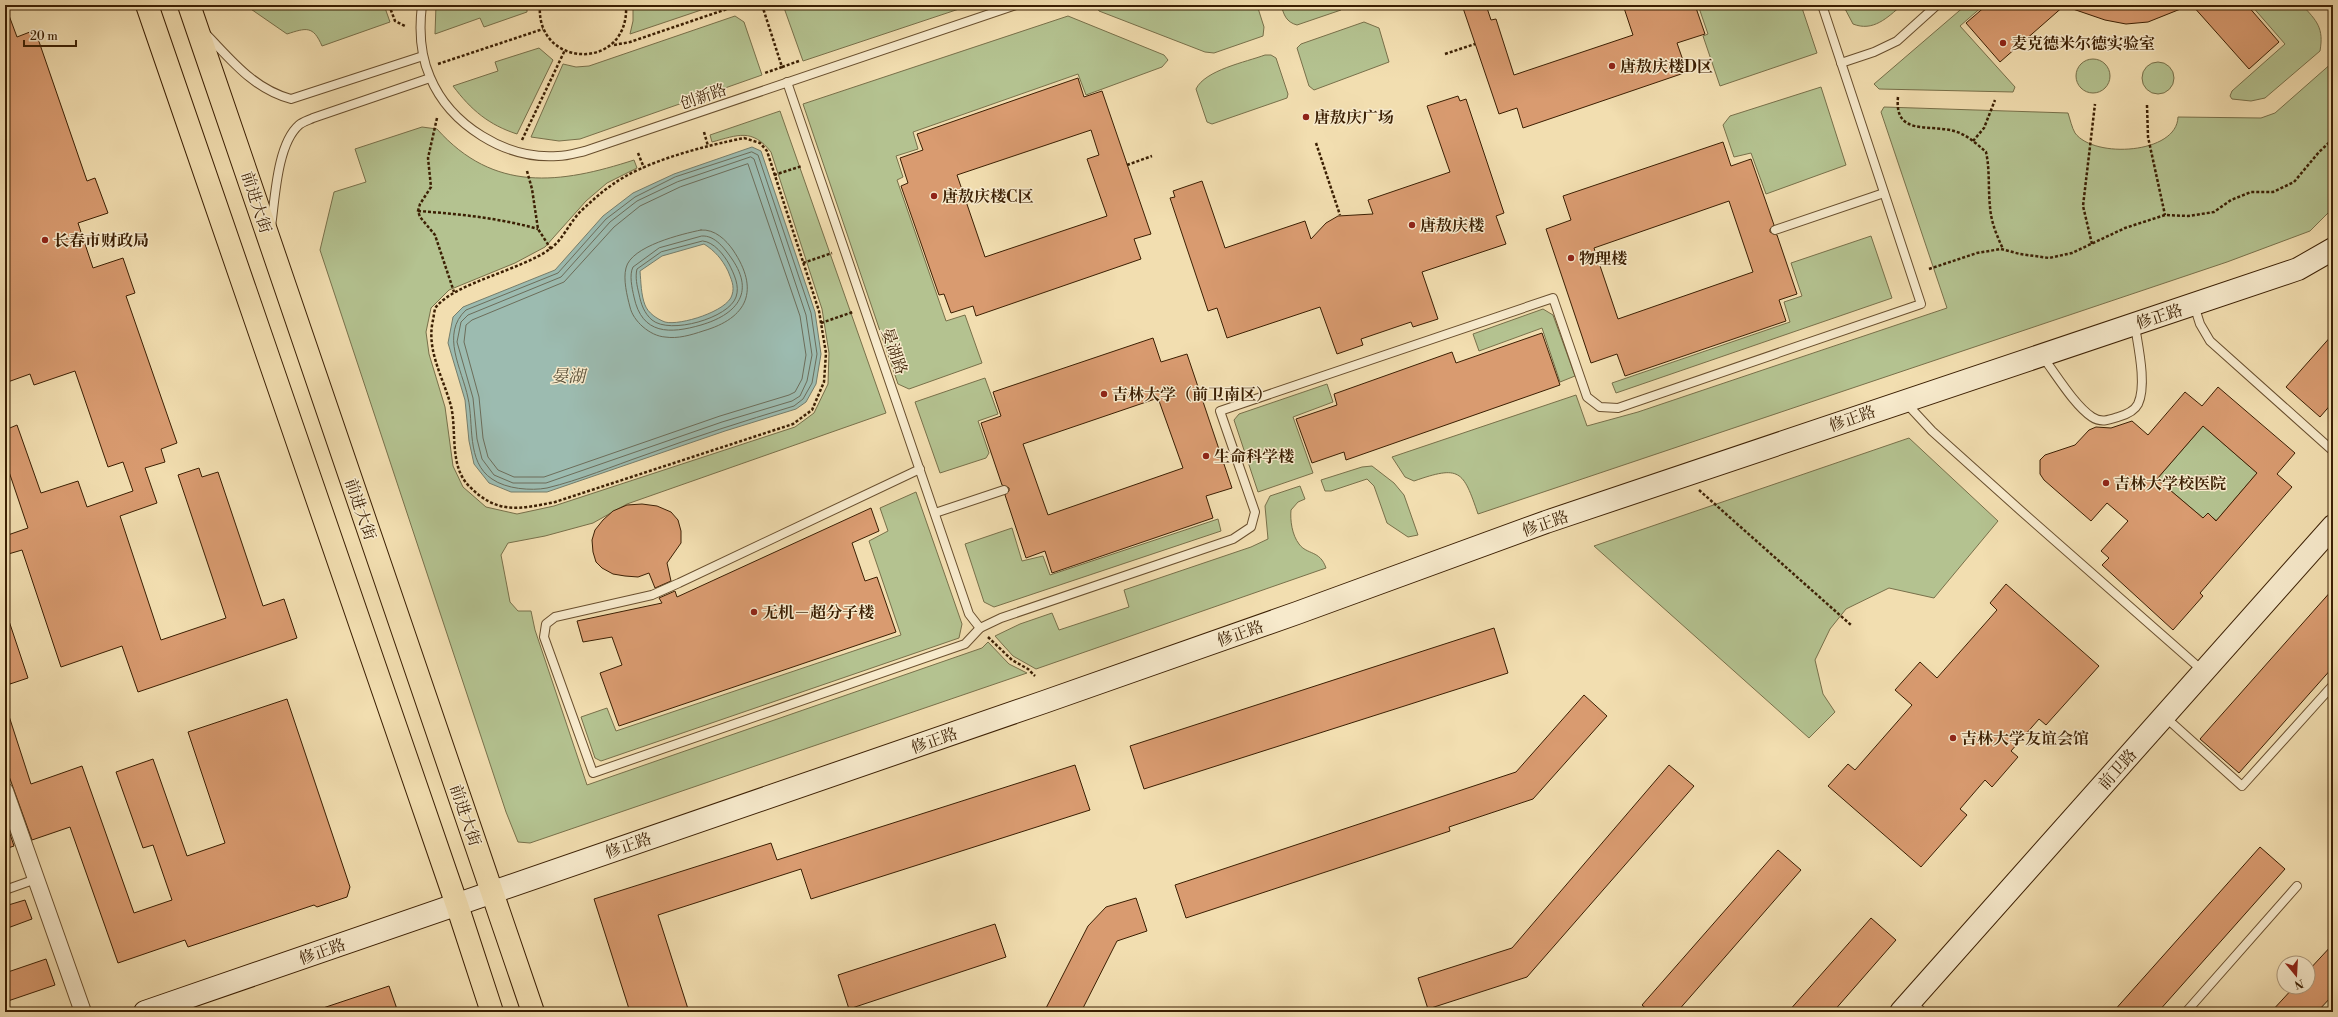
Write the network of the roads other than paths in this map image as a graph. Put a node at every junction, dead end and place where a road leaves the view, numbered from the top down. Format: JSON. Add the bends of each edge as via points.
{"nodes":[{"id":1,"x":148,"y":5,"type":"edge"},
{"id":2,"x":422,"y":5,"type":"edge"},
{"id":3,"x":1016,"y":5,"type":"edge"},
{"id":4,"x":1822,"y":5,"type":"edge"},
{"id":5,"x":1937,"y":5,"type":"edge"},
{"id":6,"x":193,"y":14,"type":"edge"},
{"id":7,"x":423,"y":56,"type":"junction"},
{"id":8,"x":1841,"y":63,"type":"junction"},
{"id":9,"x":430,"y":78,"type":"junction"},
{"id":10,"x":787,"y":82,"type":"junction"},
{"id":11,"x":1884,"y":193,"type":"junction"},
{"id":12,"x":1775,"y":230,"type":"dead end"},
{"id":13,"x":269,"y":240,"type":"junction"},
{"id":14,"x":2333,"y":249,"type":"edge"},
{"id":15,"x":2194,"y":304,"type":"junction"},
{"id":16,"x":2135,"y":324,"type":"junction"},
{"id":17,"x":2042,"y":355,"type":"junction"},
{"id":18,"x":1904,"y":401,"type":"junction"},
{"id":19,"x":2333,"y":452,"type":"edge"},
{"id":20,"x":920,"y":468,"type":"junction"},
{"id":21,"x":1004,"y":490,"type":"dead end"},
{"id":22,"x":935,"y":513,"type":"junction"},
{"id":23,"x":2333,"y":526,"type":"edge"},
{"id":24,"x":980,"y":628,"type":"junction"},
{"id":25,"x":2204,"y":671,"type":"junction"},
{"id":26,"x":2333,"y":685,"type":"edge"},
{"id":27,"x":2164,"y":716,"type":"junction"},
{"id":28,"x":5,"y":791,"type":"edge"},
{"id":29,"x":36,"y":879,"type":"junction"},
{"id":30,"x":2297,"y":886,"type":"dead end"},
{"id":31,"x":5,"y":890,"type":"edge"},
{"id":32,"x":492,"y":893,"type":"junction"},
{"id":33,"x":457,"y":905,"type":"junction"},
{"id":34,"x":1911,"y":1008,"type":"edge"},
{"id":35,"x":83,"y":1012,"type":"edge"},
{"id":36,"x":145,"y":1012,"type":"edge"},
{"id":37,"x":492,"y":1012,"type":"edge"},
{"id":38,"x":534,"y":1012,"type":"edge"},
{"id":39,"x":2186,"y":1012,"type":"edge"}],
"edges":[{"from":1,"to":33,"type":"main road"},
{"from":2,"to":7,"type":"lane","name":"创新路","via":[[419,26]]},
{"from":3,"to":10,"type":"lane","name":"创新路"},
{"from":4,"to":8,"type":"lane"},
{"from":5,"to":8,"type":"lane","via":[[1897,41]]},
{"from":6,"to":7,"type":"lane","via":[[248,78],[276,95],[290,99]]},
{"from":6,"to":13,"type":"main road","name":"前进大街"},
{"from":7,"to":9,"type":"lane","name":"创新路"},
{"from":8,"to":11,"type":"lane"},
{"from":9,"to":10,"type":"lane","name":"创新路","via":[[448,107],[471,129],[497,144],[517,151],[558,156],[585,152]]},
{"from":9,"to":13,"type":"lane","via":[[299,125],[288,140],[279,171]]},
{"from":10,"to":20,"type":"lane","name":"晏湖路"},
{"from":11,"to":12,"type":"lane"},
{"from":11,"to":24,"type":"lane","via":[[1922,304],[1618,408],[1600,407],[1587,397],[1554,298],[1220,411],[1255,512],[1251,527],[1232,539],[1001,618]]},
{"from":13,"to":32,"type":"main road","name":"前进大街"},
{"from":14,"to":15,"type":"street","name":"修正路","via":[[2298,269]]},
{"from":15,"to":16,"type":"street","name":"修正路"},
{"from":15,"to":19,"type":"lane","via":[[2200,324],[2210,341]]},
{"from":16,"to":17,"type":"street","name":"修正路"},
{"from":16,"to":17,"type":"lane","via":[[2140,361],[2141,391],[2138,405],[2126,414],[2108,421],[2100,421],[2084,410]]},
{"from":17,"to":18,"type":"street","name":"修正路"},
{"from":18,"to":25,"type":"lane","via":[[1932,431]]},
{"from":18,"to":32,"type":"street","name":"修正路","via":[[1546,522],[1058,697]]},
{"from":20,"to":22,"type":"lane","name":"晏湖路"},
{"from":20,"to":24,"type":"lane","via":[[652,595],[555,616],[546,624],[544,636],[593,773],[965,644]]},
{"from":21,"to":22,"type":"lane"},
{"from":22,"to":24,"type":"lane","name":"晏湖路","via":[[969,614]]},
{"from":23,"to":25,"type":"street","name":"前卫路"},
{"from":25,"to":27,"type":"street","name":"前卫路"},
{"from":26,"to":27,"type":"lane","via":[[2242,786]]},
{"from":27,"to":34,"type":"street","name":"前卫路"},
{"from":28,"to":29,"type":"street"},
{"from":29,"to":31,"type":"lane"},
{"from":29,"to":35,"type":"street"},
{"from":30,"to":39,"type":"lane"},
{"from":32,"to":33,"type":"street","name":"修正路"},
{"from":32,"to":38,"type":"main road","name":"前进大街"},
{"from":33,"to":36,"type":"street","name":"修正路"},
{"from":33,"to":37,"type":"main road"}]}
